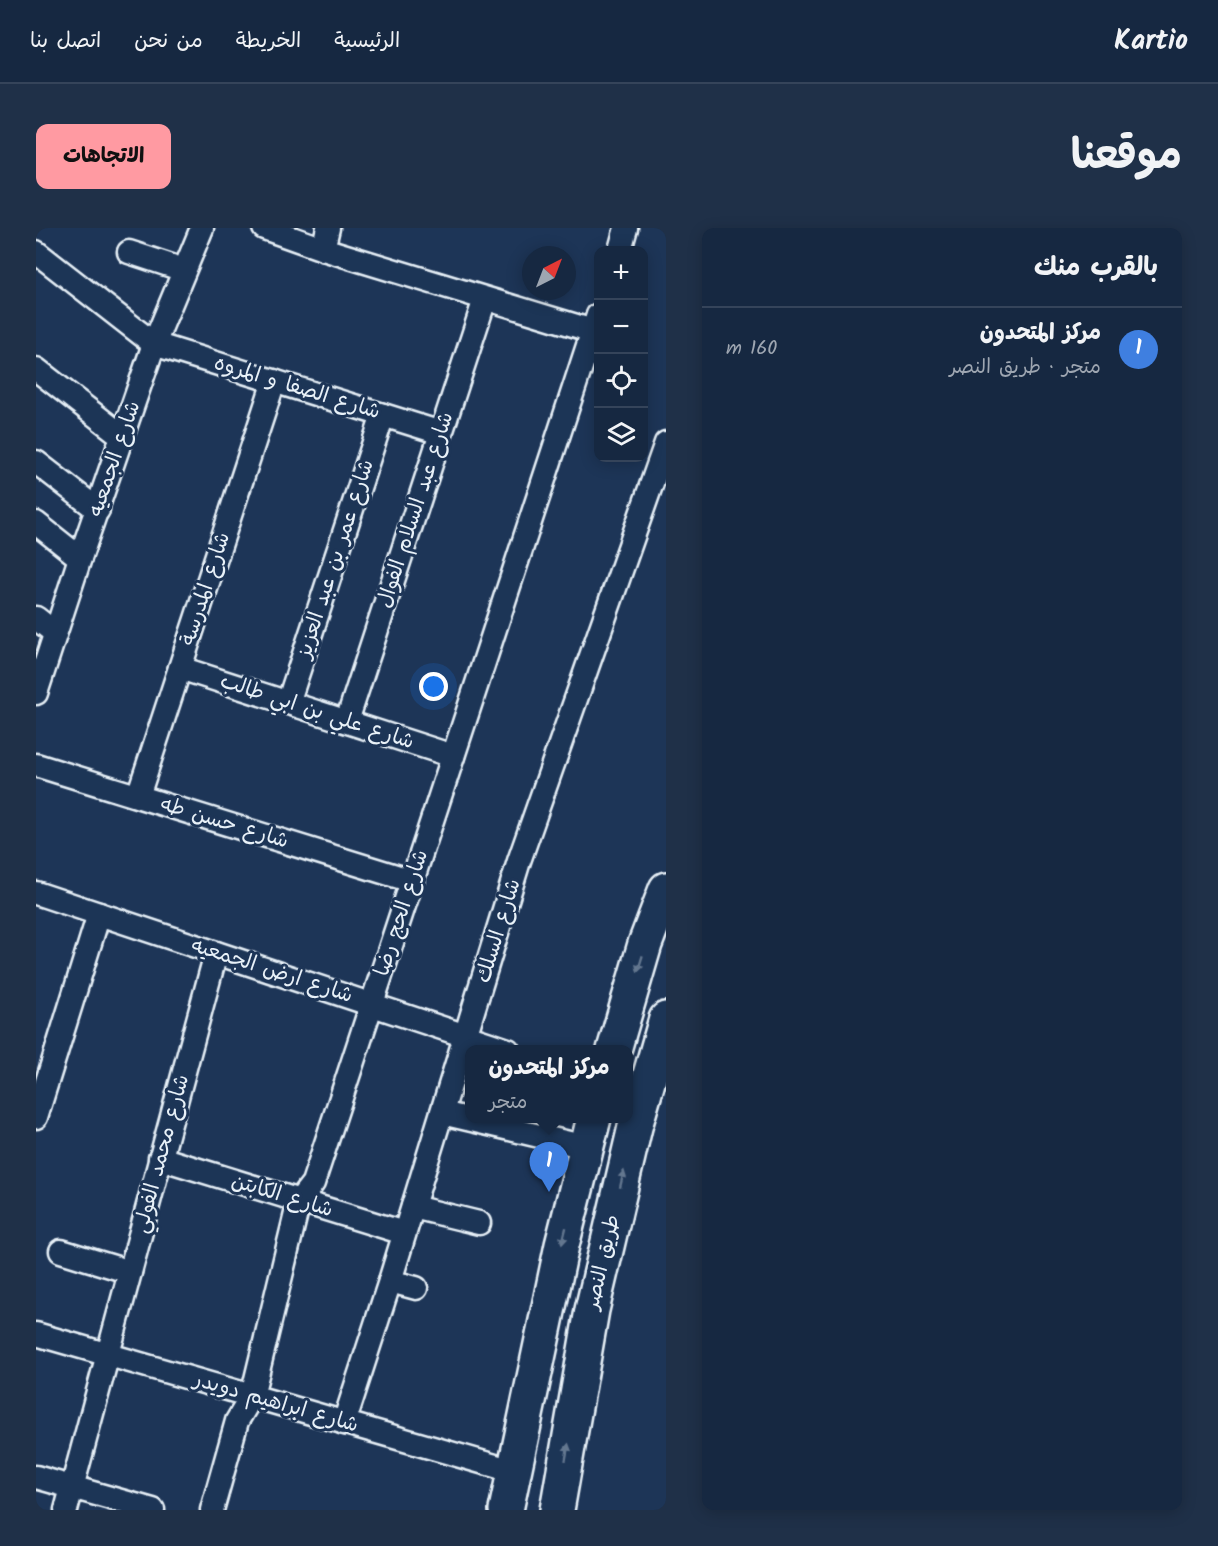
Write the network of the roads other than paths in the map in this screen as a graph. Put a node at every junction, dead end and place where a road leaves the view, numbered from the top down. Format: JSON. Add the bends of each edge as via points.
{"nodes":[{"id":1,"x":202,"y":228,"type":"edge"},
{"id":2,"x":264,"y":228,"type":"edge"},
{"id":3,"x":326,"y":239,"type":"edge"},
{"id":4,"x":36,"y":252,"type":"edge"},
{"id":5,"x":129,"y":252,"type":"dead end"},
{"id":6,"x":184,"y":270,"type":"junction"},
{"id":7,"x":485,"y":299,"type":"junction"},
{"id":8,"x":594,"y":323,"type":"edge"},
{"id":9,"x":594,"y":329,"type":"edge"},
{"id":10,"x":154,"y":344,"type":"junction"},
{"id":11,"x":36,"y":369,"type":"edge"},
{"id":12,"x":274,"y":381,"type":"junction"},
{"id":13,"x":383,"y":415,"type":"junction"},
{"id":14,"x":441,"y":433,"type":"junction"},
{"id":15,"x":122,"y":436,"type":"junction"},
{"id":16,"x":666,"y":443,"type":"edge"},
{"id":17,"x":36,"y":462,"type":"edge"},
{"id":18,"x":98,"y":510,"type":"junction"},
{"id":19,"x":36,"y":523,"type":"edge"},
{"id":20,"x":80,"y":558,"type":"junction"},
{"id":21,"x":36,"y":618,"type":"edge"},
{"id":22,"x":55,"y":633,"type":"junction"},
{"id":23,"x":180,"y":668,"type":"junction"},
{"id":24,"x":36,"y":693,"type":"edge"},
{"id":25,"x":288,"y":703,"type":"junction"},
{"id":26,"x":347,"y":721,"type":"junction"},
{"id":27,"x":453,"y":756,"type":"junction"},
{"id":28,"x":36,"y":765,"type":"edge"},
{"id":29,"x":138,"y":796,"type":"junction"},
{"id":30,"x":412,"y":881,"type":"junction"},
{"id":31,"x":666,"y":889,"type":"edge"},
{"id":32,"x":36,"y":893,"type":"edge"},
{"id":33,"x":99,"y":914,"type":"junction"},
{"id":34,"x":216,"y":952,"type":"junction"},
{"id":35,"x":372,"y":1004,"type":"junction"},
{"id":36,"x":666,"y":1019,"type":"edge"},
{"id":37,"x":466,"y":1036,"type":"junction"},
{"id":38,"x":493,"y":1045,"type":"edge"},
{"id":39,"x":615,"y":1045,"type":"edge"},
{"id":40,"x":442,"y":1113,"type":"junction"},
{"id":41,"x":465,"y":1116,"type":"edge"},
{"id":42,"x":36,"y":1117,"type":"edge"},
{"id":43,"x":516,"y":1123,"type":"edge"},
{"id":44,"x":590,"y":1133,"type":"edge"},
{"id":45,"x":160,"y":1158,"type":"junction"},
{"id":46,"x":299,"y":1201,"type":"junction"},
{"id":47,"x":413,"y":1207,"type":"junction"},
{"id":48,"x":479,"y":1223,"type":"dead end"},
{"id":49,"x":404,"y":1233,"type":"junction"},
{"id":50,"x":61,"y":1251,"type":"dead end"},
{"id":51,"x":130,"y":1272,"type":"junction"},
{"id":52,"x":390,"y":1281,"type":"junction"},
{"id":53,"x":416,"y":1288,"type":"dead end"},
{"id":54,"x":36,"y":1334,"type":"edge"},
{"id":55,"x":108,"y":1355,"type":"junction"},
{"id":56,"x":252,"y":1396,"type":"junction"},
{"id":57,"x":344,"y":1423,"type":"junction"},
{"id":58,"x":516,"y":1472,"type":"junction"},
{"id":59,"x":36,"y":1477,"type":"edge"},
{"id":60,"x":72,"y":1487,"type":"junction"},
{"id":61,"x":66,"y":1510,"type":"edge"},
{"id":62,"x":153,"y":1510,"type":"edge"},
{"id":63,"x":212,"y":1510,"type":"edge"},
{"id":64,"x":506,"y":1510,"type":"edge"},
{"id":65,"x":558,"y":1510,"type":"edge"}],
"edges":[{"from":1,"to":6,"type":"street","name":"شارع الجمعيه"},
{"from":2,"to":3,"type":"street"},
{"from":3,"to":7,"type":"street"},
{"from":4,"to":10,"type":"street"},
{"from":5,"to":6,"type":"street"},
{"from":6,"to":10,"type":"street","name":"شارع الجمعيه"},
{"from":7,"to":8,"type":"street"},
{"from":7,"to":14,"type":"street","name":"شارع عبد السلام الفوال"},
{"from":9,"to":27,"type":"street","name":"شارع الحج رضا"},
{"from":10,"to":12,"type":"street","name":"شارع الصفا و المروه"},
{"from":10,"to":15,"type":"street","name":"شارع الجمعيه"},
{"from":11,"to":15,"type":"street"},
{"from":12,"to":13,"type":"street","name":"شارع الصفا و المروه"},
{"from":12,"to":23,"type":"street","name":"شارع المدرسة"},
{"from":13,"to":14,"type":"street","name":"شارع الصفا و المروه"},
{"from":13,"to":25,"type":"street","name":"شارع عمر بن عبد العزيز"},
{"from":14,"to":26,"type":"street","name":"شارع عبد السلام الفوال"},
{"from":15,"to":18,"type":"street","name":"شارع الجمعيه"},
{"from":16,"to":37,"type":"street","name":"شارع السلك","via":[[519,861]]},
{"from":17,"to":18,"type":"street"},
{"from":18,"to":20,"type":"street","name":"شارع الجمعيه"},
{"from":19,"to":20,"type":"street"},
{"from":20,"to":22,"type":"street","name":"شارع الجمعيه"},
{"from":21,"to":22,"type":"street"},
{"from":22,"to":24,"type":"street","name":"شارع الجمعيه"},
{"from":23,"to":25,"type":"street","name":"شارع علي بن ابي طالب"},
{"from":23,"to":29,"type":"street","name":"شارع المدرسة"},
{"from":25,"to":26,"type":"street","name":"شارع علي بن ابي طالب"},
{"from":26,"to":27,"type":"street","name":"شارع علي بن ابي طالب"},
{"from":27,"to":30,"type":"street","name":"شارع الحج رضا"},
{"from":28,"to":29,"type":"street","name":"شارع حسن طه"},
{"from":29,"to":30,"type":"street","name":"شارع حسن طه"},
{"from":30,"to":35,"type":"street","name":"شارع الحج رضا"},
{"from":31,"to":39,"type":"highway","one_way":true,"via":[[645,944]]},
{"from":32,"to":33,"type":"street","name":"شارع ارض الجمعيه"},
{"from":33,"to":34,"type":"street","name":"شارع ارض الجمعيه"},
{"from":33,"to":42,"type":"street"},
{"from":34,"to":35,"type":"street","name":"شارع ارض الجمعيه"},
{"from":34,"to":45,"type":"street","name":"شارع محمد الفولي"},
{"from":35,"to":37,"type":"street","name":"شارع ارض الجمعيه"},
{"from":35,"to":46,"type":"street","name":"شارع الحج رضا","via":[[313,1183]]},
{"from":65,"to":36,"type":"highway","name":"طريق النصر","one_way":true,"via":[[591,1310],[635,1126]]},
{"from":37,"to":38,"type":"street","name":"شارع ارض الجمعيه"},
{"from":37,"to":40,"type":"street","name":"شارع السلك"},
{"from":40,"to":41,"type":"street"},
{"from":40,"to":47,"type":"street","name":"شارع السلك"},
{"from":43,"to":44,"type":"street"},
{"from":44,"to":58,"type":"highway","name":"طريق النصر","one_way":true,"via":[[544,1326]]},
{"from":45,"to":46,"type":"street","name":"شارع الكابتن"},
{"from":45,"to":51,"type":"street","name":"شارع محمد الفولي"},
{"from":46,"to":49,"type":"street","name":"شارع الكابتن"},
{"from":46,"to":56,"type":"street","name":"شارع الحج رضا"},
{"from":47,"to":48,"type":"street"},
{"from":47,"to":49,"type":"street","name":"شارع السلك"},
{"from":49,"to":52,"type":"street","name":"شارع السلك"},
{"from":50,"to":51,"type":"street"},
{"from":51,"to":55,"type":"street","name":"شارع محمد الفولي"},
{"from":52,"to":53,"type":"street"},
{"from":52,"to":57,"type":"street","name":"شارع السلك"},
{"from":54,"to":55,"type":"street","name":"شارع ابراهيم دويدر"},
{"from":55,"to":56,"type":"street","name":"شارع ابراهيم دويدر"},
{"from":55,"to":60,"type":"street","name":"شارع محمد الفولي"},
{"from":56,"to":57,"type":"street","name":"شارع ابراهيم دويدر"},
{"from":56,"to":63,"type":"street","name":"شارع الحج رضا","via":[[237,1421]]},
{"from":57,"to":58,"type":"street","name":"شارع ابراهيم دويدر"},
{"from":58,"to":64,"type":"highway","name":"طريق النصر"},
{"from":59,"to":60,"type":"street"},
{"from":60,"to":61,"type":"street","name":"شارع محمد الفولي"},
{"from":60,"to":62,"type":"street"}]}
